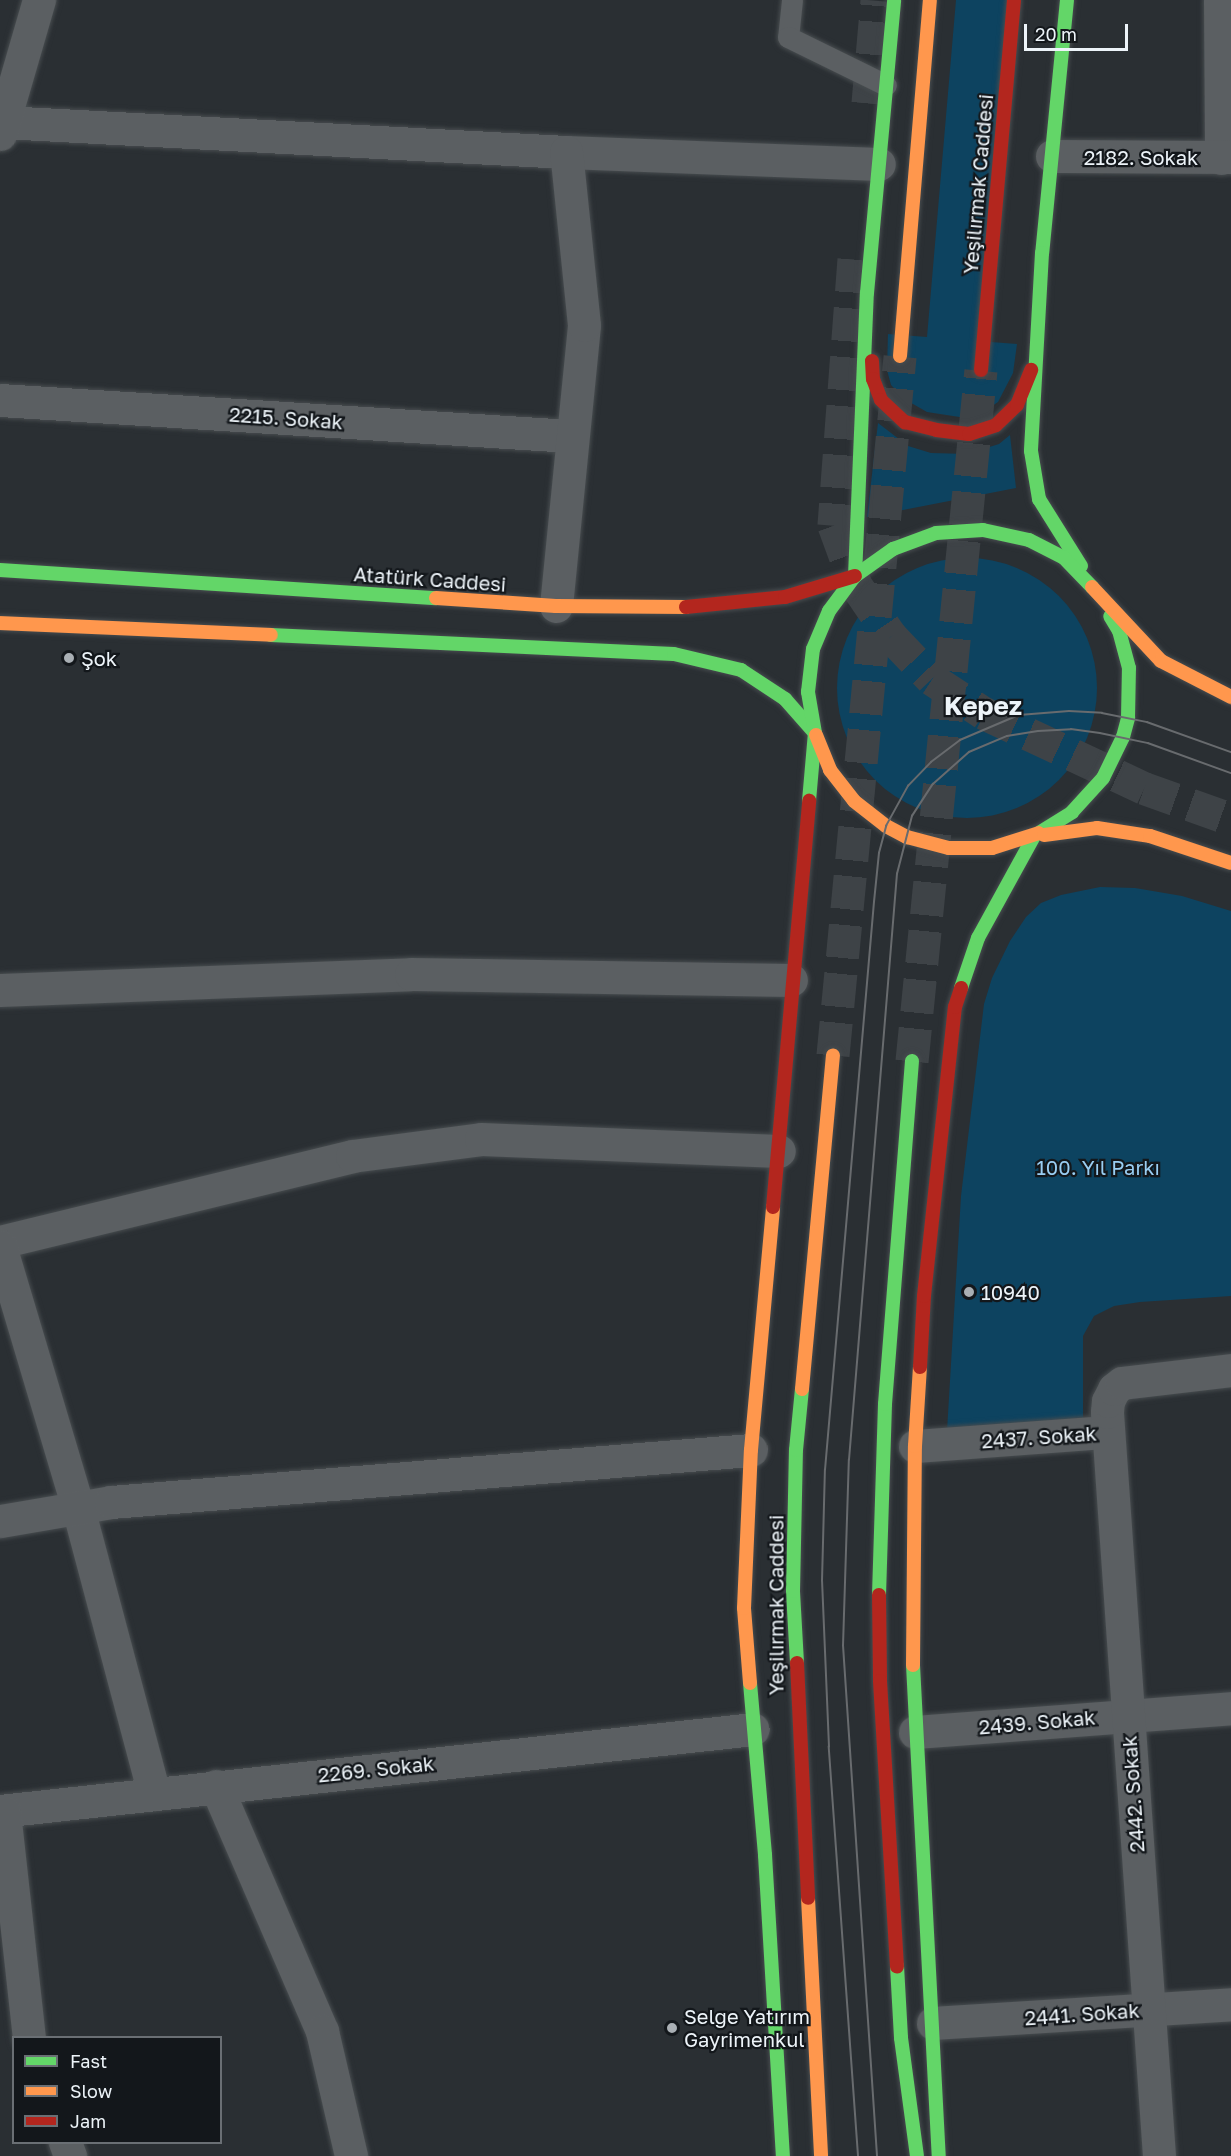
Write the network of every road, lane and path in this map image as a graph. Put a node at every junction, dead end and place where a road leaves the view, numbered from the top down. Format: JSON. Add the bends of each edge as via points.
{"nodes":[{"id":1,"x":39,"y":0,"type":"edge"},
{"id":2,"x":792,"y":0,"type":"edge"},
{"id":3,"x":894,"y":0,"type":"edge"},
{"id":4,"x":930,"y":0,"type":"edge"},
{"id":5,"x":1014,"y":0,"type":"edge"},
{"id":6,"x":1067,"y":0,"type":"edge"},
{"id":7,"x":1220,"y":0,"type":"edge"},
{"id":8,"x":886,"y":85,"type":"junction"},
{"id":9,"x":2,"y":128,"type":"edge"},
{"id":10,"x":566,"y":152,"type":"junction"},
{"id":11,"x":1052,"y":156,"type":"junction"},
{"id":12,"x":1226,"y":157,"type":"edge"},
{"id":13,"x":879,"y":164,"type":"junction"},
{"id":14,"x":867,"y":293,"type":"junction"},
{"id":15,"x":1038,"y":354,"type":"junction"},
{"id":16,"x":900,"y":356,"type":"tunnel mouth"},
{"id":17,"x":981,"y":370,"type":"tunnel mouth"},
{"id":18,"x":0,"y":400,"type":"edge"},
{"id":19,"x":571,"y":436,"type":"junction"},
{"id":20,"x":0,"y":570,"type":"edge"},
{"id":21,"x":855,"y":576,"type":"junction"},
{"id":22,"x":1094,"y":589,"type":"junction"},
{"id":23,"x":556,"y":606,"type":"junction"},
{"id":24,"x":0,"y":623,"type":"edge"},
{"id":25,"x":1231,"y":697,"type":"edge"},
{"id":26,"x":815,"y":733,"type":"junction"},
{"id":27,"x":1034,"y":836,"type":"junction"},
{"id":28,"x":1231,"y":863,"type":"edge"},
{"id":29,"x":791,"y":980,"type":"junction"},
{"id":30,"x":0,"y":990,"type":"edge"},
{"id":31,"x":833,"y":1055,"type":"tunnel mouth"},
{"id":32,"x":912,"y":1061,"type":"tunnel mouth"},
{"id":33,"x":779,"y":1151,"type":"junction"},
{"id":34,"x":0,"y":1244,"type":"edge"},
{"id":35,"x":1231,"y":1370,"type":"edge"},
{"id":36,"x":1107,"y":1432,"type":"junction"},
{"id":37,"x":915,"y":1446,"type":"junction"},
{"id":38,"x":750,"y":1450,"type":"junction"},
{"id":39,"x":78,"y":1508,"type":"junction"},
{"id":40,"x":0,"y":1521,"type":"edge"},
{"id":41,"x":1231,"y":1708,"type":"edge"},
{"id":42,"x":1128,"y":1714,"type":"junction"},
{"id":43,"x":753,"y":1729,"type":"junction"},
{"id":44,"x":915,"y":1732,"type":"junction"},
{"id":45,"x":216,"y":1786,"type":"junction"},
{"id":46,"x":154,"y":1794,"type":"junction"},
{"id":47,"x":2,"y":1812,"type":"edge"},
{"id":48,"x":1231,"y":2004,"type":"edge"},
{"id":49,"x":1148,"y":2010,"type":"junction"},
{"id":50,"x":933,"y":2023,"type":"junction"},
{"id":51,"x":29,"y":2036,"type":"edge"},
{"id":52,"x":351,"y":2156,"type":"edge"},
{"id":53,"x":783,"y":2156,"type":"edge"},
{"id":54,"x":821,"y":2156,"type":"edge"},
{"id":55,"x":917,"y":2156,"type":"edge"},
{"id":56,"x":939,"y":2156,"type":"edge"},
{"id":57,"x":1158,"y":2156,"type":"edge"}],
"edges":[{"from":1,"to":9,"type":"street"},
{"from":2,"to":8,"type":"lane","via":[[788,37]]},
{"from":3,"to":8,"type":"main road"},
{"from":4,"to":16,"type":"main road"},
{"from":5,"to":17,"type":"main road","name":"Yeşilırmak Caddesi"},
{"from":6,"to":11,"type":"main road"},
{"from":7,"to":12,"type":"street"},
{"from":8,"to":13,"type":"main road"},
{"from":9,"to":10,"type":"street"},
{"from":10,"to":13,"type":"street"},
{"from":10,"to":19,"type":"street","via":[[584,325]]},
{"from":11,"to":12,"type":"street","name":"2182. Sokak"},
{"from":11,"to":15,"type":"main road","via":[[1042,253]]},
{"from":13,"to":14,"type":"main road"},
{"from":14,"to":15,"type":"main road","via":[[873,379],[881,400],[905,422],[969,434],[996,425],[1017,405]]},
{"from":14,"to":21,"type":"main road"},
{"from":15,"to":22,"type":"main road","via":[[1032,451],[1040,499]]},
{"from":18,"to":19,"type":"street","name":"2215. Sokak"},
{"from":19,"to":23,"type":"street"},
{"from":20,"to":23,"type":"main road","name":"Atatürk Caddesi"},
{"from":21,"to":22,"type":"main road","via":[[892,549],[936,532],[983,530],[1029,540],[1063,557]]},
{"from":21,"to":23,"type":"main road","name":"Atatürk Caddesi","via":[[762,600],[669,609]]},
{"from":21,"to":26,"type":"main road","via":[[830,611],[813,649],[808,692]]},
{"from":22,"to":25,"type":"main road","via":[[1161,661]]},
{"from":22,"to":27,"type":"main road","via":[[1119,631],[1129,668],[1128,718],[1103,778],[1072,812]]},
{"from":24,"to":26,"type":"main road","via":[[674,654],[741,670],[786,699]]},
{"from":26,"to":27,"type":"main road","via":[[830,770],[854,801],[907,837],[949,848],[992,848]]},
{"from":26,"to":29,"type":"main road"},
{"from":27,"to":28,"type":"main road","via":[[1097,828],[1150,837]]},
{"from":27,"to":37,"type":"main road","via":[[978,938],[955,1007],[924,1296]]},
{"from":29,"to":30,"type":"street","via":[[411,974]]},
{"from":29,"to":33,"type":"main road"},
{"from":31,"to":54,"type":"main road","name":"Yeşilırmak Caddesi","via":[[796,1450],[793,1591]]},
{"from":32,"to":55,"type":"main road","via":[[885,1404],[879,1551],[880,1681],[900,2014]]},
{"from":33,"to":34,"type":"street","via":[[481,1139],[352,1156]]},
{"from":33,"to":38,"type":"main road"},
{"from":34,"to":39,"type":"street"},
{"from":35,"to":36,"type":"street","name":"2437. Sokak","via":[[1122,1383],[1108,1401]]},
{"from":36,"to":37,"type":"street","name":"2437. Sokak"},
{"from":36,"to":42,"type":"street","name":"2442. Sokak"},
{"from":37,"to":44,"type":"main road"},
{"from":38,"to":39,"type":"street","via":[[123,1501]]},
{"from":38,"to":43,"type":"main road","via":[[744,1608]]},
{"from":39,"to":40,"type":"street"},
{"from":39,"to":46,"type":"street"},
{"from":41,"to":42,"type":"street","name":"2439. Sokak"},
{"from":42,"to":44,"type":"street","name":"2439. Sokak"},
{"from":42,"to":49,"type":"street","name":"2442. Sokak"},
{"from":43,"to":45,"type":"street","name":"2269. Sokak"},
{"from":43,"to":53,"type":"main road","via":[[765,1855]]},
{"from":44,"to":50,"type":"main road"},
{"from":45,"to":46,"type":"street","name":"2269. Sokak"},
{"from":45,"to":52,"type":"street","via":[[322,2031]]},
{"from":46,"to":47,"type":"street","name":"2269. Sokak"},
{"from":47,"to":51,"type":"street"},
{"from":48,"to":49,"type":"street","name":"2441. Sokak"},
{"from":49,"to":50,"type":"street","name":"2441. Sokak"},
{"from":49,"to":57,"type":"street","name":"2442. Sokak"},
{"from":50,"to":56,"type":"main road"}]}
